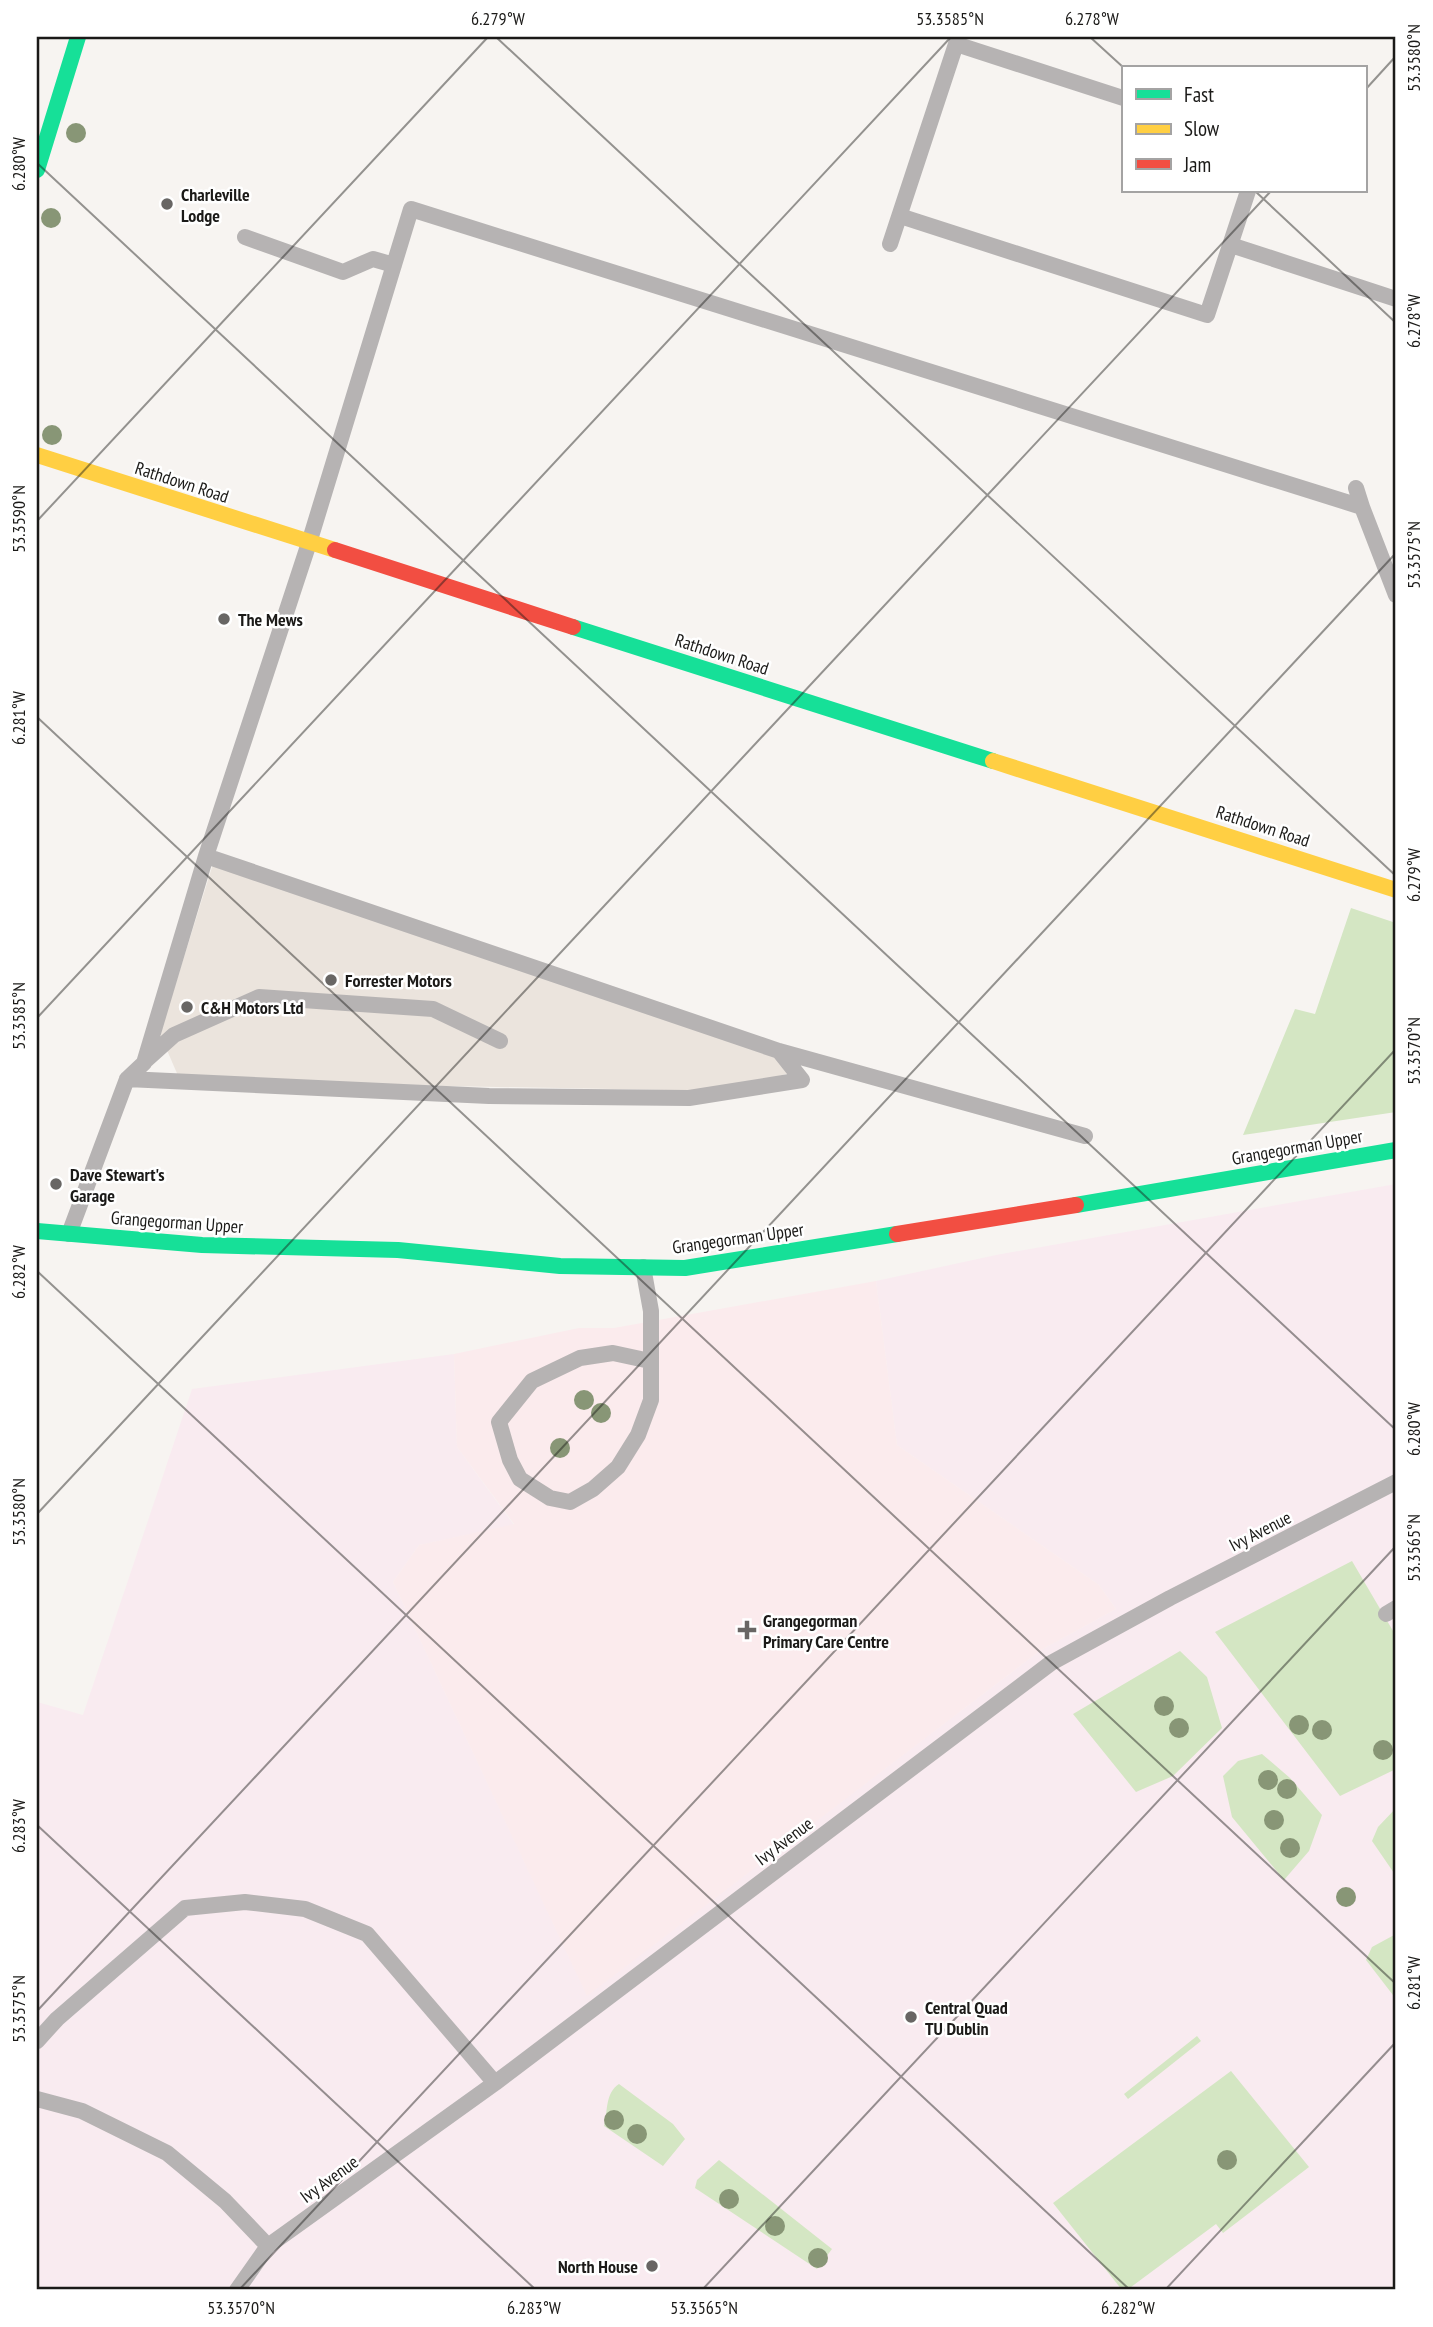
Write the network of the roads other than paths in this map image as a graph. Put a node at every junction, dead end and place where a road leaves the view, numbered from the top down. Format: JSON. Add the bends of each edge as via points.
{"nodes":[{"id":1,"x":78,"y":37,"type":"edge"},
{"id":2,"x":1122,"y":98,"type":"edge"},
{"id":3,"x":37,"y":170,"type":"edge"},
{"id":4,"x":1248,"y":192,"type":"edge"},
{"id":5,"x":900,"y":216,"type":"junction"},
{"id":6,"x":245,"y":237,"type":"dead end"},
{"id":7,"x":890,"y":244,"type":"dead end"},
{"id":8,"x":1231,"y":245,"type":"junction"},
{"id":9,"x":394,"y":265,"type":"junction"},
{"id":10,"x":1396,"y":299,"type":"edge"},
{"id":11,"x":37,"y":456,"type":"edge"},
{"id":12,"x":1356,"y":488,"type":"dead end"},
{"id":13,"x":1363,"y":506,"type":"junction"},
{"id":14,"x":309,"y":543,"type":"junction"},
{"id":15,"x":1396,"y":594,"type":"edge"},
{"id":16,"x":206,"y":856,"type":"junction"},
{"id":17,"x":1396,"y":890,"type":"edge"},
{"id":18,"x":500,"y":1041,"type":"dead end"},
{"id":19,"x":779,"y":1051,"type":"junction"},
{"id":20,"x":144,"y":1063,"type":"junction"},
{"id":21,"x":127,"y":1079,"type":"junction"},
{"id":22,"x":1085,"y":1136,"type":"dead end"},
{"id":23,"x":1396,"y":1150,"type":"edge"},
{"id":24,"x":37,"y":1231,"type":"edge"},
{"id":25,"x":69,"y":1234,"type":"junction"},
{"id":26,"x":643,"y":1267,"type":"junction"},
{"id":27,"x":650,"y":1361,"type":"junction"},
{"id":28,"x":1396,"y":1482,"type":"edge"},
{"id":29,"x":37,"y":2041,"type":"edge"},
{"id":30,"x":495,"y":2083,"type":"junction"},
{"id":31,"x":37,"y":2099,"type":"edge"},
{"id":32,"x":268,"y":2246,"type":"junction"},
{"id":33,"x":237,"y":2290,"type":"edge"}],
"edges":[{"from":1,"to":3,"type":"street"},
{"from":2,"to":5,"type":"lane","via":[[956,44]]},
{"from":4,"to":8,"type":"lane"},
{"from":5,"to":7,"type":"lane"},
{"from":5,"to":8,"type":"lane","via":[[1207,315]]},
{"from":6,"to":9,"type":"lane","via":[[343,272],[373,259]]},
{"from":8,"to":10,"type":"lane"},
{"from":9,"to":13,"type":"lane","via":[[411,209]]},
{"from":9,"to":14,"type":"lane"},
{"from":11,"to":14,"type":"street","name":"Rathdown Road"},
{"from":12,"to":13,"type":"lane"},
{"from":13,"to":15,"type":"lane"},
{"from":14,"to":16,"type":"lane"},
{"from":14,"to":17,"type":"street","name":"Rathdown Road"},
{"from":16,"to":19,"type":"lane"},
{"from":16,"to":20,"type":"lane"},
{"from":18,"to":20,"type":"lane","via":[[433,1009],[259,997],[174,1035]]},
{"from":19,"to":21,"type":"lane","via":[[802,1080],[689,1098],[489,1096]]},
{"from":19,"to":22,"type":"lane"},
{"from":20,"to":21,"type":"lane"},
{"from":21,"to":25,"type":"lane"},
{"from":23,"to":26,"type":"street","name":"Grangegorman Upper","via":[[685,1268]]},
{"from":24,"to":25,"type":"street","name":"Grangegorman Upper"},
{"from":25,"to":26,"type":"street","name":"Grangegorman Upper","via":[[202,1245],[398,1250],[560,1266]]},
{"from":26,"to":27,"type":"lane","via":[[651,1311]]},
{"from":27,"to":27,"type":"lane","via":[[651,1400],[638,1435],[618,1466],[593,1489],[570,1502],[550,1498],[520,1479],[509,1460],[499,1422],[531,1381],[580,1358],[613,1353]]},
{"from":28,"to":30,"type":"lane","name":"Ivy Avenue","via":[[1051,1663]]},
{"from":29,"to":30,"type":"lane","via":[[186,1908],[245,1902],[305,1909],[367,1934]]},
{"from":30,"to":32,"type":"lane","name":"Ivy Avenue"},
{"from":31,"to":32,"type":"lane","via":[[82,2111],[167,2153]]},
{"from":32,"to":33,"type":"lane","name":"Ivy Avenue"}]}
